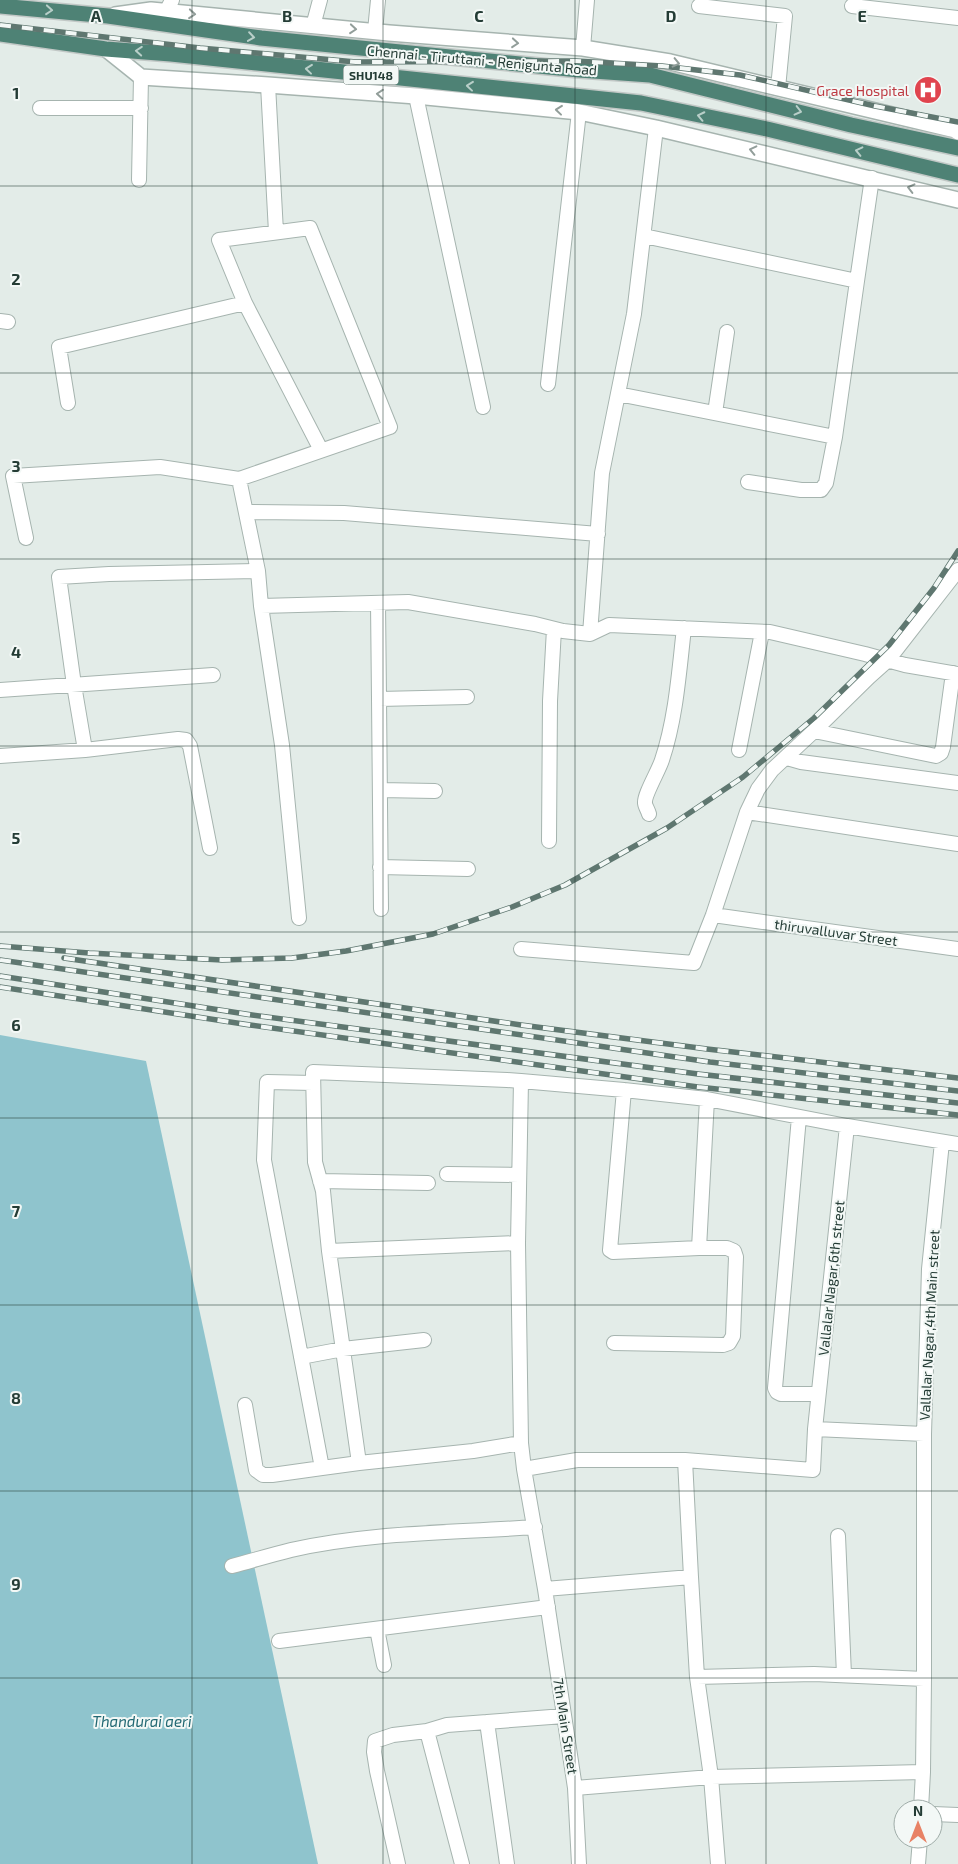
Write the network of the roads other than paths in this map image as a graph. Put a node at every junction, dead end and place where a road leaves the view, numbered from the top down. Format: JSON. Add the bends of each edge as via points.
{"nodes":[{"id":1,"x":320,"y":0,"type":"edge"},
{"id":2,"x":378,"y":0,"type":"edge"},
{"id":3,"x":588,"y":0,"type":"edge"},
{"id":4,"x":5,"y":4,"type":"edge"},
{"id":5,"x":169,"y":6,"type":"edge"},
{"id":6,"x":699,"y":6,"type":"dead end"},
{"id":7,"x":852,"y":6,"type":"dead end"},
{"id":8,"x":108,"y":16,"type":"junction"},
{"id":9,"x":958,"y":18,"type":"edge"},
{"id":10,"x":313,"y":26,"type":"junction"},
{"id":11,"x":375,"y":31,"type":"junction"},
{"id":12,"x":0,"y":34,"type":"edge"},
{"id":13,"x":583,"y":48,"type":"junction"},
{"id":14,"x":106,"y":49,"type":"junction"},
{"id":15,"x":141,"y":77,"type":"junction"},
{"id":16,"x":268,"y":85,"type":"junction"},
{"id":17,"x":778,"y":88,"type":"junction"},
{"id":18,"x":416,"y":96,"type":"junction"},
{"id":19,"x":40,"y":108,"type":"dead end"},
{"id":20,"x":140,"y":108,"type":"junction"},
{"id":21,"x":579,"y":112,"type":"junction"},
{"id":22,"x":656,"y":128,"type":"junction"},
{"id":23,"x":958,"y":132,"type":"edge"},
{"id":24,"x":958,"y":148,"type":"edge"},
{"id":25,"x":958,"y":175,"type":"edge"},
{"id":26,"x":872,"y":178,"type":"junction"},
{"id":27,"x":139,"y":180,"type":"dead end"},
{"id":28,"x":958,"y":200,"type":"edge"},
{"id":29,"x":276,"y":232,"type":"junction"},
{"id":30,"x":644,"y":236,"type":"junction"},
{"id":31,"x":857,"y":281,"type":"junction"},
{"id":32,"x":245,"y":303,"type":"junction"},
{"id":33,"x":727,"y":332,"type":"dead end"},
{"id":34,"x":548,"y":384,"type":"dead end"},
{"id":35,"x":618,"y":394,"type":"junction"},
{"id":36,"x":68,"y":403,"type":"dead end"},
{"id":37,"x":483,"y":407,"type":"dead end"},
{"id":38,"x":715,"y":413,"type":"junction"},
{"id":39,"x":835,"y":437,"type":"junction"},
{"id":40,"x":321,"y":450,"type":"junction"},
{"id":41,"x":239,"y":479,"type":"junction"},
{"id":42,"x":748,"y":482,"type":"dead end"},
{"id":43,"x":246,"y":512,"type":"junction"},
{"id":44,"x":598,"y":534,"type":"junction"},
{"id":45,"x":26,"y":538,"type":"dead end"},
{"id":46,"x":958,"y":570,"type":"edge"},
{"id":47,"x":258,"y":571,"type":"junction"},
{"id":48,"x":378,"y":603,"type":"junction"},
{"id":49,"x":261,"y":606,"type":"junction"},
{"id":50,"x":684,"y":628,"type":"junction"},
{"id":51,"x":554,"y":629,"type":"junction"},
{"id":52,"x":762,"y":632,"type":"junction"},
{"id":53,"x":590,"y":634,"type":"junction"},
{"id":54,"x":888,"y":660,"type":"junction"},
{"id":55,"x":955,"y":673,"type":"edge"},
{"id":56,"x":213,"y":675,"type":"dead end"},
{"id":57,"x":74,"y":685,"type":"junction"},
{"id":58,"x":0,"y":690,"type":"edge"},
{"id":59,"x":467,"y":697,"type":"dead end"},
{"id":60,"x":378,"y":699,"type":"junction"},
{"id":61,"x":814,"y":732,"type":"junction"},
{"id":62,"x":85,"y":750,"type":"junction"},
{"id":63,"x":739,"y":750,"type":"dead end"},
{"id":64,"x":0,"y":756,"type":"edge"},
{"id":65,"x":786,"y":758,"type":"junction"},
{"id":66,"x":958,"y":783,"type":"edge"},
{"id":67,"x":380,"y":790,"type":"junction"},
{"id":68,"x":435,"y":791,"type":"dead end"},
{"id":69,"x":747,"y":812,"type":"junction"},
{"id":70,"x":649,"y":814,"type":"dead end"},
{"id":71,"x":549,"y":842,"type":"dead end"},
{"id":72,"x":958,"y":844,"type":"edge"},
{"id":73,"x":210,"y":848,"type":"dead end"},
{"id":74,"x":380,"y":867,"type":"junction"},
{"id":75,"x":468,"y":869,"type":"dead end"},
{"id":76,"x":381,"y":909,"type":"dead end"},
{"id":77,"x":714,"y":915,"type":"junction"},
{"id":78,"x":298,"y":918,"type":"dead end"},
{"id":79,"x":521,"y":949,"type":"dead end"},
{"id":80,"x":958,"y":949,"type":"edge"},
{"id":81,"x":521,"y":1081,"type":"junction"},
{"id":82,"x":313,"y":1083,"type":"junction"},
{"id":83,"x":624,"y":1090,"type":"junction"},
{"id":84,"x":707,"y":1099,"type":"junction"},
{"id":85,"x":799,"y":1117,"type":"junction"},
{"id":86,"x":847,"y":1126,"type":"junction"},
{"id":87,"x":942,"y":1142,"type":"junction"},
{"id":88,"x":958,"y":1144,"type":"edge"},
{"id":89,"x":447,"y":1174,"type":"dead end"},
{"id":90,"x":519,"y":1175,"type":"junction"},
{"id":91,"x":320,"y":1181,"type":"junction"},
{"id":92,"x":428,"y":1183,"type":"dead end"},
{"id":93,"x":518,"y":1244,"type":"junction"},
{"id":94,"x":699,"y":1248,"type":"junction"},
{"id":95,"x":329,"y":1251,"type":"junction"},
{"id":96,"x":424,"y":1340,"type":"dead end"},
{"id":97,"x":614,"y":1343,"type":"dead end"},
{"id":98,"x":343,"y":1349,"type":"junction"},
{"id":99,"x":301,"y":1357,"type":"junction"},
{"id":100,"x":818,"y":1394,"type":"junction"},
{"id":101,"x":245,"y":1405,"type":"dead end"},
{"id":102,"x":815,"y":1429,"type":"junction"},
{"id":103,"x":924,"y":1434,"type":"junction"},
{"id":104,"x":522,"y":1443,"type":"junction"},
{"id":105,"x":685,"y":1460,"type":"junction"},
{"id":106,"x":359,"y":1463,"type":"junction"},
{"id":107,"x":322,"y":1468,"type":"junction"},
{"id":108,"x":524,"y":1469,"type":"junction"},
{"id":109,"x":534,"y":1528,"type":"junction"},
{"id":110,"x":838,"y":1536,"type":"dead end"},
{"id":111,"x":232,"y":1566,"type":"dead end"},
{"id":112,"x":691,"y":1577,"type":"junction"},
{"id":113,"x":545,"y":1589,"type":"junction"},
{"id":114,"x":548,"y":1607,"type":"junction"},
{"id":115,"x":377,"y":1629,"type":"junction"},
{"id":116,"x":279,"y":1642,"type":"dead end"},
{"id":117,"x":384,"y":1664,"type":"dead end"},
{"id":118,"x":844,"y":1675,"type":"junction"},
{"id":119,"x":698,"y":1677,"type":"junction"},
{"id":120,"x":924,"y":1679,"type":"junction"},
{"id":121,"x":564,"y":1716,"type":"junction"},
{"id":122,"x":487,"y":1722,"type":"junction"},
{"id":123,"x":427,"y":1731,"type":"junction"},
{"id":124,"x":923,"y":1772,"type":"junction"},
{"id":125,"x":711,"y":1777,"type":"junction"},
{"id":126,"x":575,"y":1788,"type":"junction"},
{"id":127,"x":922,"y":1799,"type":"edge"},
{"id":128,"x":943,"y":1814,"type":"edge"},
{"id":129,"x":958,"y":1815,"type":"edge"},
{"id":130,"x":919,"y":1849,"type":"edge"},
{"id":131,"x":398,"y":1864,"type":"edge"},
{"id":132,"x":462,"y":1864,"type":"edge"},
{"id":133,"x":507,"y":1864,"type":"edge"},
{"id":134,"x":578,"y":1864,"type":"edge"},
{"id":135,"x":718,"y":1864,"type":"edge"},
{"id":136,"x":918,"y":1864,"type":"edge"}],
"edges":[{"from":1,"to":10,"type":"street"},
{"from":2,"to":11,"type":"street"},
{"from":3,"to":13,"type":"street"},
{"from":4,"to":8,"type":"highway","name":"Chennai - Tiruttani - Renigunta Road","number":"SHU148","one_way":true},
{"from":5,"to":8,"type":"street"},
{"from":5,"to":10,"type":"street","one_way":true},
{"from":6,"to":17,"type":"street","via":[[785,16]]},
{"from":7,"to":9,"type":"street"},
{"from":8,"to":24,"type":"highway","name":"Chennai - Tiruttani - Renigunta Road","number":"SHU148","one_way":true,"via":[[261,38],[650,75]]},
{"from":10,"to":11,"type":"street","one_way":true},
{"from":11,"to":13,"type":"street","one_way":true},
{"from":12,"to":14,"type":"highway","name":"Chennai - Tiruttani - Renigunta Road","number":"SHU148"},
{"from":13,"to":17,"type":"street","one_way":true,"via":[[670,62]]},
{"from":14,"to":15,"type":"street"},
{"from":25,"to":14,"type":"highway","name":"Chennai - Tiruttani - Renigunta Road","number":"SHU148","one_way":true,"via":[[767,129],[641,104]]},
{"from":15,"to":16,"type":"street"},
{"from":15,"to":20,"type":"street"},
{"from":18,"to":16,"type":"street","one_way":true},
{"from":16,"to":29,"type":"street"},
{"from":17,"to":23,"type":"street"},
{"from":21,"to":18,"type":"street","one_way":true},
{"from":18,"to":37,"type":"street"},
{"from":19,"to":20,"type":"street"},
{"from":20,"to":27,"type":"street"},
{"from":21,"to":22,"type":"street"},
{"from":21,"to":34,"type":"street"},
{"from":26,"to":22,"type":"street","one_way":true},
{"from":22,"to":30,"type":"street"},
{"from":28,"to":26,"type":"street","one_way":true},
{"from":26,"to":31,"type":"street"},
{"from":29,"to":32,"type":"street","via":[[219,240]]},
{"from":29,"to":40,"type":"street","via":[[310,228],[390,427]]},
{"from":30,"to":31,"type":"street"},
{"from":30,"to":35,"type":"street","via":[[634,314]]},
{"from":31,"to":39,"type":"street"},
{"from":32,"to":36,"type":"street","via":[[59,347]]},
{"from":32,"to":40,"type":"street"},
{"from":33,"to":38,"type":"street"},
{"from":35,"to":38,"type":"street"},
{"from":35,"to":44,"type":"street","via":[[602,473]]},
{"from":38,"to":39,"type":"street"},
{"from":39,"to":42,"type":"street","via":[[826,483],[820,490]]},
{"from":40,"to":41,"type":"street"},
{"from":41,"to":43,"type":"street"},
{"from":41,"to":45,"type":"street","via":[[160,467],[13,476]]},
{"from":43,"to":44,"type":"street","via":[[344,513]]},
{"from":43,"to":47,"type":"street"},
{"from":44,"to":53,"type":"street"},
{"from":46,"to":54,"type":"street"},
{"from":47,"to":49,"type":"street"},
{"from":47,"to":57,"type":"street","via":[[59,577]]},
{"from":48,"to":49,"type":"street"},
{"from":48,"to":51,"type":"street","via":[[408,602]]},
{"from":48,"to":60,"type":"street"},
{"from":49,"to":78,"type":"street","via":[[282,745]]},
{"from":50,"to":52,"type":"street"},
{"from":50,"to":53,"type":"street","via":[[609,624]]},
{"from":50,"to":70,"type":"street","via":[[668,741],[646,794]]},
{"from":51,"to":53,"type":"street"},
{"from":51,"to":71,"type":"street"},
{"from":52,"to":54,"type":"street"},
{"from":52,"to":63,"type":"street"},
{"from":54,"to":55,"type":"street"},
{"from":54,"to":61,"type":"street"},
{"from":55,"to":61,"type":"street","via":[[943,747],[936,756]]},
{"from":56,"to":57,"type":"street"},
{"from":57,"to":58,"type":"street"},
{"from":57,"to":62,"type":"street"},
{"from":59,"to":60,"type":"street"},
{"from":60,"to":67,"type":"street"},
{"from":61,"to":65,"type":"street"},
{"from":62,"to":64,"type":"street"},
{"from":62,"to":73,"type":"street","via":[[186,740],[190,746]]},
{"from":65,"to":66,"type":"street"},
{"from":65,"to":69,"type":"street","via":[[758,789]]},
{"from":67,"to":68,"type":"street"},
{"from":67,"to":74,"type":"street"},
{"from":69,"to":72,"type":"street"},
{"from":69,"to":77,"type":"street"},
{"from":74,"to":75,"type":"street"},
{"from":74,"to":76,"type":"street"},
{"from":77,"to":79,"type":"street","via":[[694,963]]},
{"from":77,"to":80,"type":"street","name":"thiruvalluvar Street"},
{"from":81,"to":82,"type":"street","via":[[313,1072]]},
{"from":81,"to":83,"type":"street"},
{"from":81,"to":90,"type":"street"},
{"from":82,"to":91,"type":"street","via":[[314,1162]]},
{"from":82,"to":99,"type":"street","via":[[267,1082],[264,1160]]},
{"from":83,"to":84,"type":"street"},
{"from":83,"to":94,"type":"street","via":[[610,1250]]},
{"from":84,"to":85,"type":"street"},
{"from":84,"to":94,"type":"street"},
{"from":85,"to":86,"type":"street"},
{"from":85,"to":100,"type":"street","via":[[776,1388],[781,1394]]},
{"from":86,"to":87,"type":"street"},
{"from":86,"to":100,"type":"street","name":"Vallalar Nagar,6th street"},
{"from":87,"to":88,"type":"street"},
{"from":87,"to":103,"type":"street","name":"Vallalar Nagar,4th Main street","via":[[928,1269]]},
{"from":89,"to":90,"type":"street"},
{"from":90,"to":93,"type":"street"},
{"from":91,"to":92,"type":"street"},
{"from":91,"to":95,"type":"street"},
{"from":93,"to":95,"type":"street"},
{"from":93,"to":104,"type":"street"},
{"from":94,"to":97,"type":"street","via":[[726,1248],[734,1251],[736,1257],[733,1336],[729,1343],[714,1346]]},
{"from":95,"to":98,"type":"street"},
{"from":96,"to":98,"type":"street"},
{"from":98,"to":99,"type":"street"},
{"from":98,"to":106,"type":"street"},
{"from":99,"to":107,"type":"street"},
{"from":100,"to":102,"type":"street","name":"Vallalar Nagar,6th street"},
{"from":101,"to":107,"type":"street","via":[[256,1470],[263,1476]]},
{"from":102,"to":103,"type":"street","name":"Vallalar Nagar,4th Main street"},
{"from":102,"to":105,"type":"street","via":[[813,1470]]},
{"from":103,"to":120,"type":"street"},
{"from":104,"to":106,"type":"street"},
{"from":104,"to":108,"type":"street"},
{"from":105,"to":108,"type":"street","via":[[577,1460]]},
{"from":105,"to":112,"type":"street"},
{"from":106,"to":107,"type":"street"},
{"from":108,"to":109,"type":"street","name":"7th Main Street"},
{"from":109,"to":111,"type":"street","via":[[376,1538],[291,1550]]},
{"from":109,"to":113,"type":"street","name":"7th Main Street"},
{"from":110,"to":118,"type":"street"},
{"from":112,"to":113,"type":"street"},
{"from":112,"to":119,"type":"street"},
{"from":113,"to":114,"type":"street","name":"7th Main Street"},
{"from":114,"to":115,"type":"street"},
{"from":114,"to":121,"type":"street","name":"7th Main Street"},
{"from":115,"to":116,"type":"street"},
{"from":115,"to":117,"type":"street"},
{"from":118,"to":119,"type":"street"},
{"from":118,"to":120,"type":"street"},
{"from":119,"to":125,"type":"street"},
{"from":120,"to":124,"type":"street"},
{"from":121,"to":122,"type":"street"},
{"from":121,"to":126,"type":"street","name":"7th Main Street"},
{"from":122,"to":123,"type":"street","via":[[447,1725]]},
{"from":122,"to":133,"type":"street"},
{"from":123,"to":131,"type":"street","via":[[375,1741],[377,1771]]},
{"from":123,"to":132,"type":"street"},
{"from":124,"to":125,"type":"street"},
{"from":124,"to":127,"type":"street"},
{"from":125,"to":126,"type":"street"},
{"from":125,"to":135,"type":"street"},
{"from":126,"to":134,"type":"street","name":"7th Main Street"},
{"from":128,"to":129,"type":"street"},
{"from":130,"to":136,"type":"street"}]}
